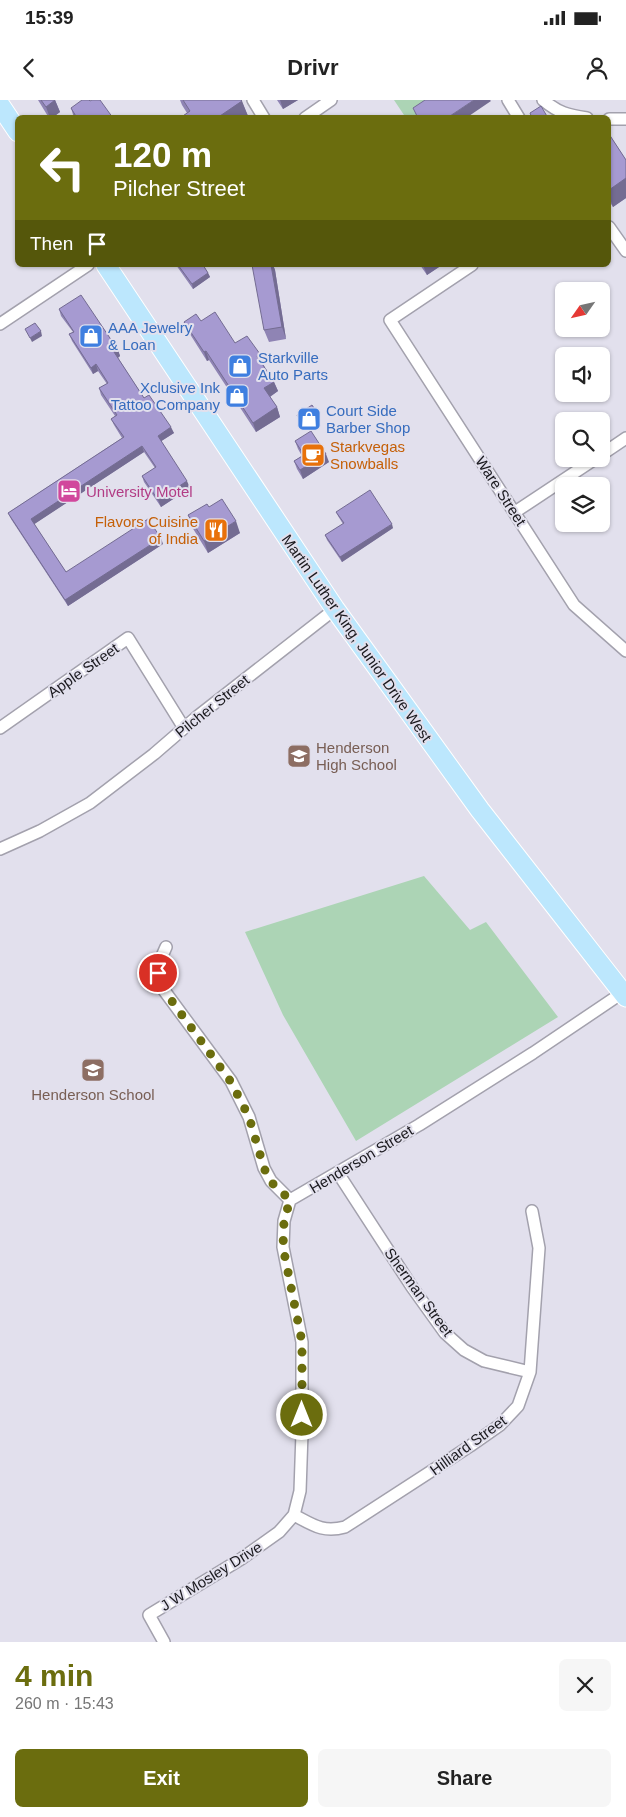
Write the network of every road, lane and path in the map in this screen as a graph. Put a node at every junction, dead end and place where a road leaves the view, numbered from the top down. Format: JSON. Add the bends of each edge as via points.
{"nodes":[{"id":1,"x":253,"y":100,"type":"edge"},
{"id":2,"x":331,"y":100,"type":"edge"},
{"id":3,"x":508,"y":100,"type":"edge"},
{"id":4,"x":543,"y":100,"type":"edge"},
{"id":5,"x":0,"y":105,"type":"edge"},
{"id":6,"x":262,"y":115,"type":"edge"},
{"id":7,"x":309,"y":115,"type":"edge"},
{"id":8,"x":517,"y":115,"type":"edge"},
{"id":9,"x":566,"y":115,"type":"edge"},
{"id":10,"x":611,"y":119,"type":"edge"},
{"id":11,"x":626,"y":119,"type":"edge"},
{"id":12,"x":15,"y":128,"type":"edge"},
{"id":13,"x":611,"y":230,"type":"edge"},
{"id":14,"x":626,"y":251,"type":"edge"},
{"id":15,"x":85,"y":267,"type":"edge"},
{"id":16,"x":107,"y":267,"type":"edge"},
{"id":17,"x":469,"y":267,"type":"edge"},
{"id":18,"x":0,"y":324,"type":"edge"},
{"id":19,"x":626,"y":438,"type":"edge"},
{"id":20,"x":610,"y":449,"type":"edge"},
{"id":21,"x":583,"y":467,"type":"edge"},
{"id":22,"x":515,"y":512,"type":"junction"},
{"id":23,"x":335,"y":610,"type":"junction"},
{"id":24,"x":626,"y":651,"type":"edge"},
{"id":25,"x":0,"y":728,"type":"edge"},
{"id":26,"x":184,"y":728,"type":"junction"},
{"id":27,"x":0,"y":849,"type":"edge"},
{"id":28,"x":166,"y":947,"type":"dead end"},
{"id":29,"x":624,"y":995,"type":"edge"},
{"id":30,"x":338,"y":1173,"type":"junction"},
{"id":31,"x":290,"y":1200,"type":"junction"},
{"id":32,"x":532,"y":1211,"type":"dead end"},
{"id":33,"x":530,"y":1372,"type":"junction"},
{"id":34,"x":294,"y":1514,"type":"junction"},
{"id":35,"x":164,"y":1642,"type":"edge"}],
"edges":[{"from":1,"to":6,"type":"street"},
{"from":2,"to":7,"type":"street"},
{"from":3,"to":8,"type":"street"},
{"from":4,"to":9,"type":"street"},
{"from":5,"to":12,"type":"main road"},
{"from":10,"to":11,"type":"street"},
{"from":13,"to":14,"type":"street"},
{"from":15,"to":18,"type":"street"},
{"from":16,"to":23,"type":"main road","name":"Martin Luther King, Junior Drive West"},
{"from":17,"to":22,"type":"street","name":"Ware Street","via":[[390,320]]},
{"from":19,"to":20,"type":"street"},
{"from":21,"to":22,"type":"street"},
{"from":22,"to":24,"type":"street","name":"Ware Street","via":[[574,605]]},
{"from":23,"to":26,"type":"street","name":"Pilcher Street"},
{"from":23,"to":29,"type":"main road","name":"Martin Luther King, Junior Drive West","via":[[480,810]]},
{"from":25,"to":26,"type":"street","name":"Apple Street","via":[[128,638]]},
{"from":26,"to":27,"type":"street","name":"Pilcher Street","via":[[90,803]]},
{"from":28,"to":31,"type":"street","via":[[158,973],[163,989],[231,1082],[249,1117],[270,1181]]},
{"from":29,"to":30,"type":"street","name":"Henderson Street"},
{"from":30,"to":31,"type":"street","name":"Henderson Street"},
{"from":30,"to":33,"type":"street","name":"Sherman Street","via":[[445,1333],[464,1350],[484,1360]]},
{"from":31,"to":34,"type":"street","via":[[284,1221],[283,1247],[302,1342],[300,1491]]},
{"from":32,"to":33,"type":"street","name":"Hilliard Street","via":[[539,1248]]},
{"from":33,"to":34,"type":"street","name":"Hilliard Street","via":[[518,1406],[500,1425],[344,1527],[333,1530],[317,1527]]},
{"from":34,"to":35,"type":"street","name":"J W Mosley Drive","via":[[279,1532],[249,1553],[149,1615]]}]}
